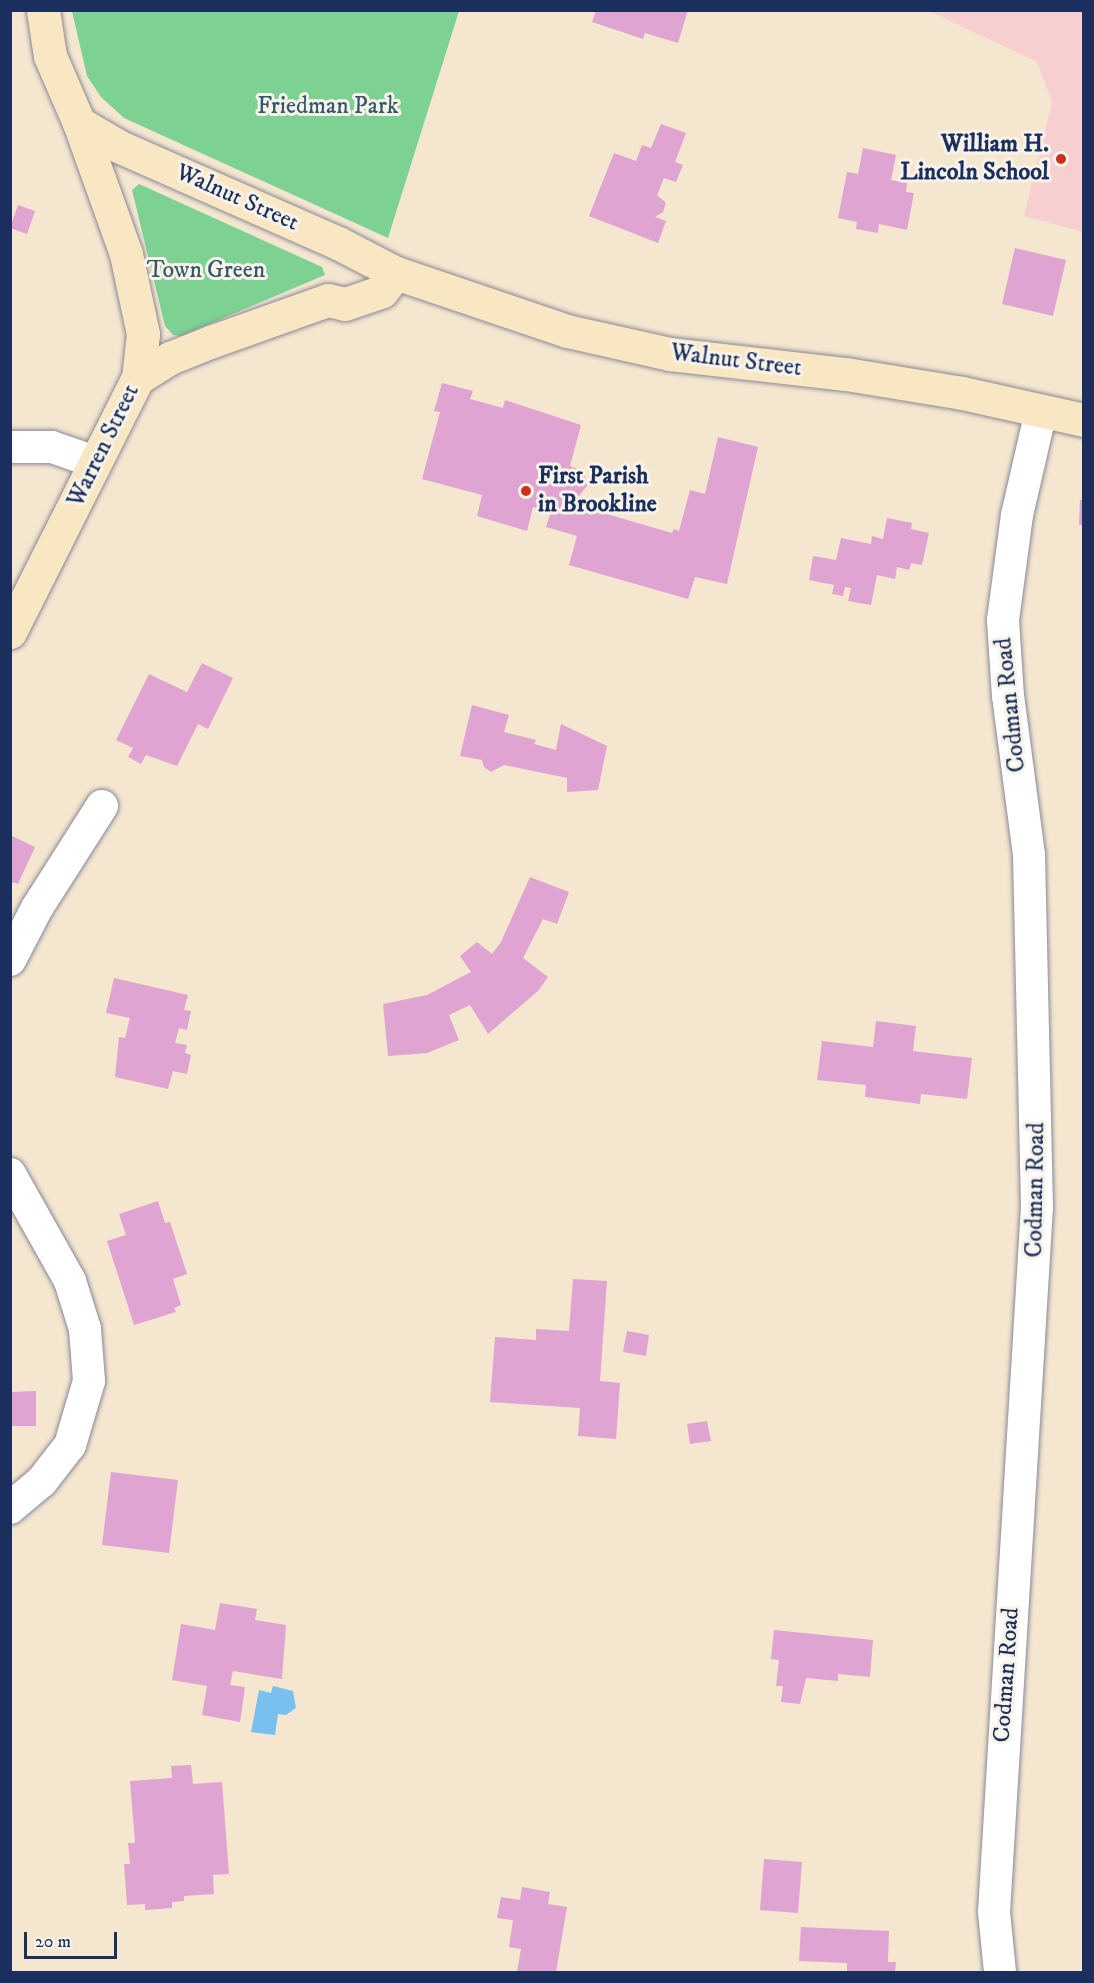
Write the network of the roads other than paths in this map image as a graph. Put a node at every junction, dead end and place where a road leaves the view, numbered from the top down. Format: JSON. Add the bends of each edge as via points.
{"nodes":[{"id":1,"x":43,"y":10,"type":"edge"},
{"id":2,"x":79,"y":123,"type":"junction"},
{"id":3,"x":396,"y":273,"type":"junction"},
{"id":4,"x":138,"y":378,"type":"junction"},
{"id":5,"x":1041,"y":411,"type":"junction"},
{"id":6,"x":1083,"y":420,"type":"edge"},
{"id":7,"x":10,"y":447,"type":"edge"},
{"id":8,"x":95,"y":462,"type":"junction"},
{"id":9,"x":10,"y":632,"type":"edge"},
{"id":10,"x":102,"y":806,"type":"dead end"},
{"id":11,"x":10,"y":960,"type":"edge"},
{"id":12,"x":10,"y":1174,"type":"edge"},
{"id":13,"x":10,"y":1508,"type":"edge"},
{"id":14,"x":1000,"y":1972,"type":"edge"}],
"edges":[{"from":1,"to":2,"type":"street","name":"Warren Street","via":[[50,56]]},
{"from":2,"to":3,"type":"street","name":"Walnut Street","via":[[118,146],[338,243]]},
{"from":2,"to":4,"type":"street","name":"Warren Street","via":[[126,254],[143,334]]},
{"from":3,"to":4,"type":"street","via":[[382,291],[345,304],[328,300],[178,354]]},
{"from":3,"to":5,"type":"street","name":"Walnut Street","via":[[567,331],[629,347],[867,377]]},
{"from":4,"to":8,"type":"street","name":"Warren Street"},
{"from":5,"to":6,"type":"street","name":"Walnut Street"},
{"from":5,"to":14,"type":"street","name":"Codman Road","via":[[1014,535],[1003,620],[1006,677],[1029,855],[1037,1207],[994,1912]]},
{"from":7,"to":8,"type":"street","via":[[52,447]]},
{"from":8,"to":9,"type":"street","name":"Warren Street"},
{"from":10,"to":11,"type":"street","via":[[37,908]]},
{"from":12,"to":13,"type":"street","via":[[70,1281],[85,1329],[89,1381],[70,1445],[42,1481]]}]}
